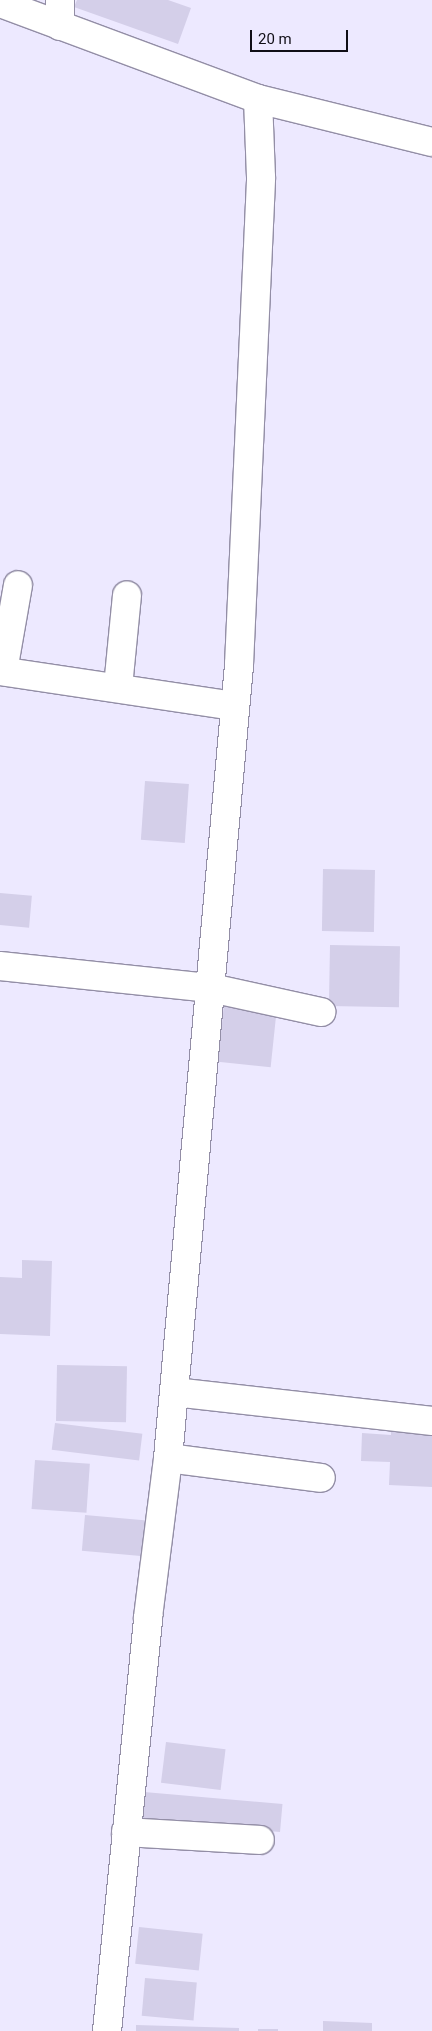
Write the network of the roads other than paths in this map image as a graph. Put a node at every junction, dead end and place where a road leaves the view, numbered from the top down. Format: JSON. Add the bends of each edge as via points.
{"nodes":[{"id":1,"x":0,"y":3,"type":"edge"},
{"id":2,"x":60,"y":13,"type":"edge"},
{"id":3,"x":258,"y":98,"type":"junction"},
{"id":4,"x":432,"y":142,"type":"edge"},
{"id":5,"x":18,"y":586,"type":"dead end"},
{"id":6,"x":127,"y":595,"type":"dead end"},
{"id":7,"x":2,"y":671,"type":"edge"},
{"id":8,"x":118,"y":687,"type":"junction"},
{"id":9,"x":234,"y":706,"type":"junction"},
{"id":10,"x":0,"y":966,"type":"edge"},
{"id":11,"x":211,"y":988,"type":"junction"},
{"id":12,"x":321,"y":1012,"type":"dead end"},
{"id":13,"x":174,"y":1392,"type":"junction"},
{"id":14,"x":432,"y":1421,"type":"edge"},
{"id":15,"x":168,"y":1458,"type":"junction"},
{"id":16,"x":321,"y":1478,"type":"dead end"},
{"id":17,"x":126,"y":1832,"type":"junction"},
{"id":18,"x":260,"y":1840,"type":"dead end"},
{"id":19,"x":107,"y":2031,"type":"edge"}],
"edges":[{"from":1,"to":2,"type":"street"},
{"from":2,"to":3,"type":"street"},
{"from":3,"to":4,"type":"street"},
{"from":3,"to":9,"type":"street","via":[[261,177]]},
{"from":5,"to":7,"type":"street"},
{"from":6,"to":8,"type":"street"},
{"from":7,"to":8,"type":"street"},
{"from":8,"to":9,"type":"street"},
{"from":9,"to":11,"type":"street"},
{"from":10,"to":11,"type":"street"},
{"from":11,"to":12,"type":"street"},
{"from":11,"to":13,"type":"street"},
{"from":13,"to":14,"type":"street"},
{"from":13,"to":15,"type":"street"},
{"from":15,"to":16,"type":"street"},
{"from":15,"to":17,"type":"street"},
{"from":17,"to":18,"type":"street"},
{"from":17,"to":19,"type":"street"}]}
